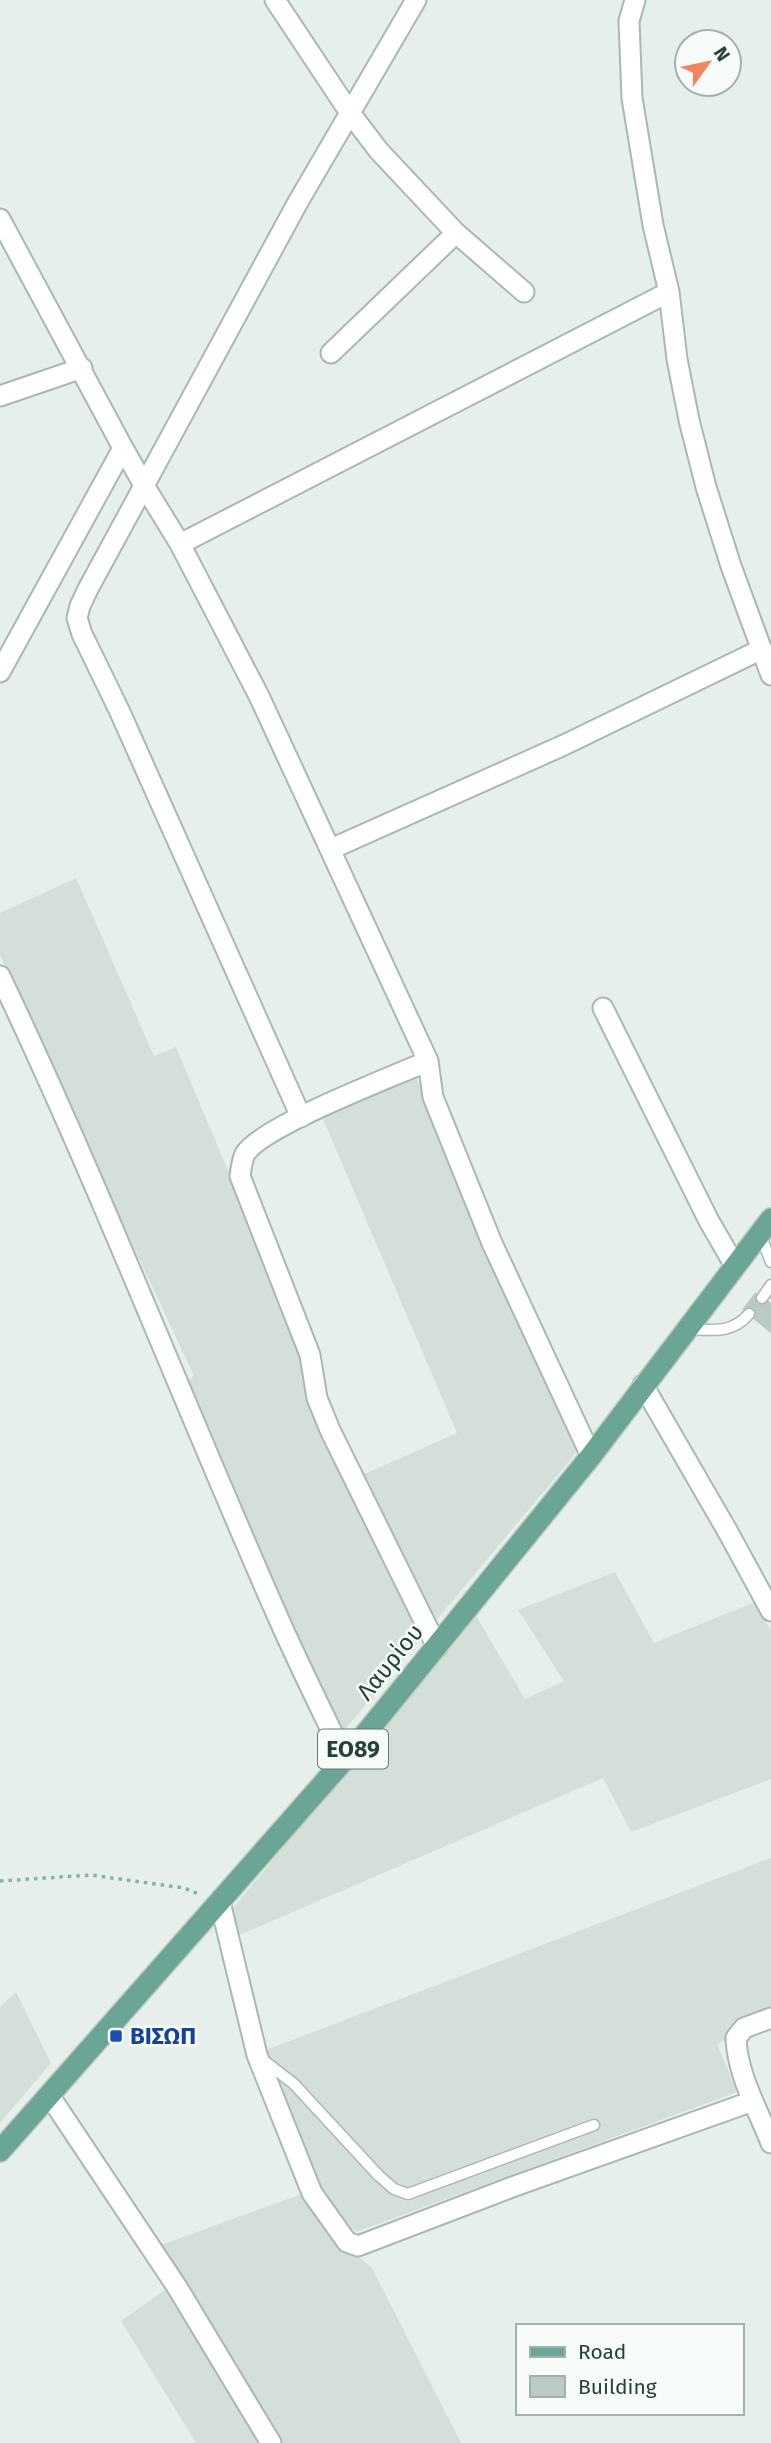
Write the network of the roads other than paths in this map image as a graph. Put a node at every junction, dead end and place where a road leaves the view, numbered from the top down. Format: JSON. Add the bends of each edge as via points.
{"nodes":[{"id":1,"x":275,"y":0,"type":"edge"},
{"id":2,"x":416,"y":0,"type":"edge"},
{"id":3,"x":635,"y":0,"type":"edge"},
{"id":4,"x":350,"y":113,"type":"junction"},
{"id":5,"x":0,"y":219,"type":"edge"},
{"id":6,"x":456,"y":233,"type":"junction"},
{"id":7,"x":524,"y":292,"type":"dead end"},
{"id":8,"x":669,"y":292,"type":"junction"},
{"id":9,"x":331,"y":353,"type":"dead end"},
{"id":10,"x":82,"y":368,"type":"junction"},
{"id":11,"x":0,"y":397,"type":"edge"},
{"id":12,"x":123,"y":448,"type":"junction"},
{"id":13,"x":145,"y":488,"type":"junction"},
{"id":14,"x":180,"y":544,"type":"junction"},
{"id":15,"x":762,"y":649,"type":"junction"},
{"id":16,"x":0,"y":671,"type":"edge"},
{"id":17,"x":771,"y":674,"type":"edge"},
{"id":18,"x":331,"y":849,"type":"junction"},
{"id":19,"x":0,"y":976,"type":"edge"},
{"id":20,"x":603,"y":1008,"type":"dead end"},
{"id":21,"x":428,"y":1061,"type":"junction"},
{"id":22,"x":301,"y":1117,"type":"junction"},
{"id":23,"x":765,"y":1227,"type":"edge"},
{"id":24,"x":771,"y":1262,"type":"edge"},
{"id":25,"x":735,"y":1266,"type":"junction"},
{"id":26,"x":771,"y":1285,"type":"edge"},
{"id":27,"x":762,"y":1298,"type":"dead end"},
{"id":28,"x":749,"y":1314,"type":"dead end"},
{"id":29,"x":686,"y":1329,"type":"junction"},
{"id":30,"x":643,"y":1385,"type":"junction"},
{"id":31,"x":591,"y":1456,"type":"junction"},
{"id":32,"x":771,"y":1611,"type":"edge"},
{"id":33,"x":437,"y":1647,"type":"junction"},
{"id":34,"x":345,"y":1759,"type":"junction"},
{"id":35,"x":219,"y":1902,"type":"junction"},
{"id":36,"x":771,"y":2018,"type":"edge"},
{"id":37,"x":257,"y":2055,"type":"junction"},
{"id":38,"x":49,"y":2095,"type":"junction"},
{"id":39,"x":753,"y":2101,"type":"junction"},
{"id":40,"x":594,"y":2125,"type":"dead end"},
{"id":41,"x":769,"y":2132,"type":"edge"},
{"id":42,"x":0,"y":2151,"type":"edge"},
{"id":43,"x":271,"y":2443,"type":"edge"}],
"edges":[{"from":1,"to":4,"type":"street"},
{"from":2,"to":4,"type":"street"},
{"from":3,"to":8,"type":"street","via":[[629,21],[632,98]]},
{"from":4,"to":6,"type":"street"},
{"from":4,"to":13,"type":"street"},
{"from":5,"to":10,"type":"street"},
{"from":6,"to":7,"type":"street"},
{"from":6,"to":9,"type":"street"},
{"from":8,"to":14,"type":"street"},
{"from":8,"to":15,"type":"street","via":[[677,359],[706,487]]},
{"from":10,"to":11,"type":"street"},
{"from":10,"to":12,"type":"street"},
{"from":12,"to":13,"type":"street"},
{"from":12,"to":16,"type":"street"},
{"from":13,"to":14,"type":"street"},
{"from":13,"to":22,"type":"street","via":[[88,589],[77,618]]},
{"from":14,"to":18,"type":"street"},
{"from":15,"to":17,"type":"street"},
{"from":15,"to":18,"type":"street","via":[[564,745]]},
{"from":18,"to":21,"type":"street"},
{"from":19,"to":34,"type":"street","via":[[40,1059],[277,1616]]},
{"from":20,"to":25,"type":"street"},
{"from":21,"to":22,"type":"street"},
{"from":21,"to":31,"type":"street","via":[[433,1097],[492,1242]]},
{"from":22,"to":33,"type":"street","via":[[263,1136],[244,1155],[240,1176],[310,1355],[317,1398],[330,1430]]},
{"from":23,"to":24,"type":"lane"},
{"from":23,"to":25,"type":"main road","name":"Λαυρίου","number":"ΕΟ89"},
{"from":25,"to":29,"type":"main road","name":"Λαυρίου","number":"ΕΟ89"},
{"from":26,"to":27,"type":"lane"},
{"from":28,"to":29,"type":"lane","via":[[720,1331]]},
{"from":29,"to":30,"type":"main road","name":"Λαυρίου","number":"ΕΟ89"},
{"from":30,"to":31,"type":"main road","name":"Λαυρίου","number":"ΕΟ89"},
{"from":30,"to":32,"type":"street"},
{"from":31,"to":33,"type":"main road","name":"Λαυρίου","number":"ΕΟ89"},
{"from":33,"to":34,"type":"main road","name":"Λαυρίου","number":"ΕΟ89"},
{"from":34,"to":35,"type":"main road","name":"Λαυρίου","number":"ΕΟ89"},
{"from":35,"to":37,"type":"street"},
{"from":35,"to":38,"type":"main road","name":"Λαυρίου","number":"ΕΟ89"},
{"from":36,"to":39,"type":"street","via":[[744,2028],[736,2038]]},
{"from":37,"to":39,"type":"street","via":[[312,2193],[347,2242],[358,2246]]},
{"from":37,"to":40,"type":"lane","via":[[294,2084],[394,2189],[408,2194]]},
{"from":38,"to":42,"type":"main road","name":"Λαυρίου","number":"ΕΟ89"},
{"from":38,"to":43,"type":"street","via":[[177,2287]]},
{"from":39,"to":41,"type":"street"}]}
